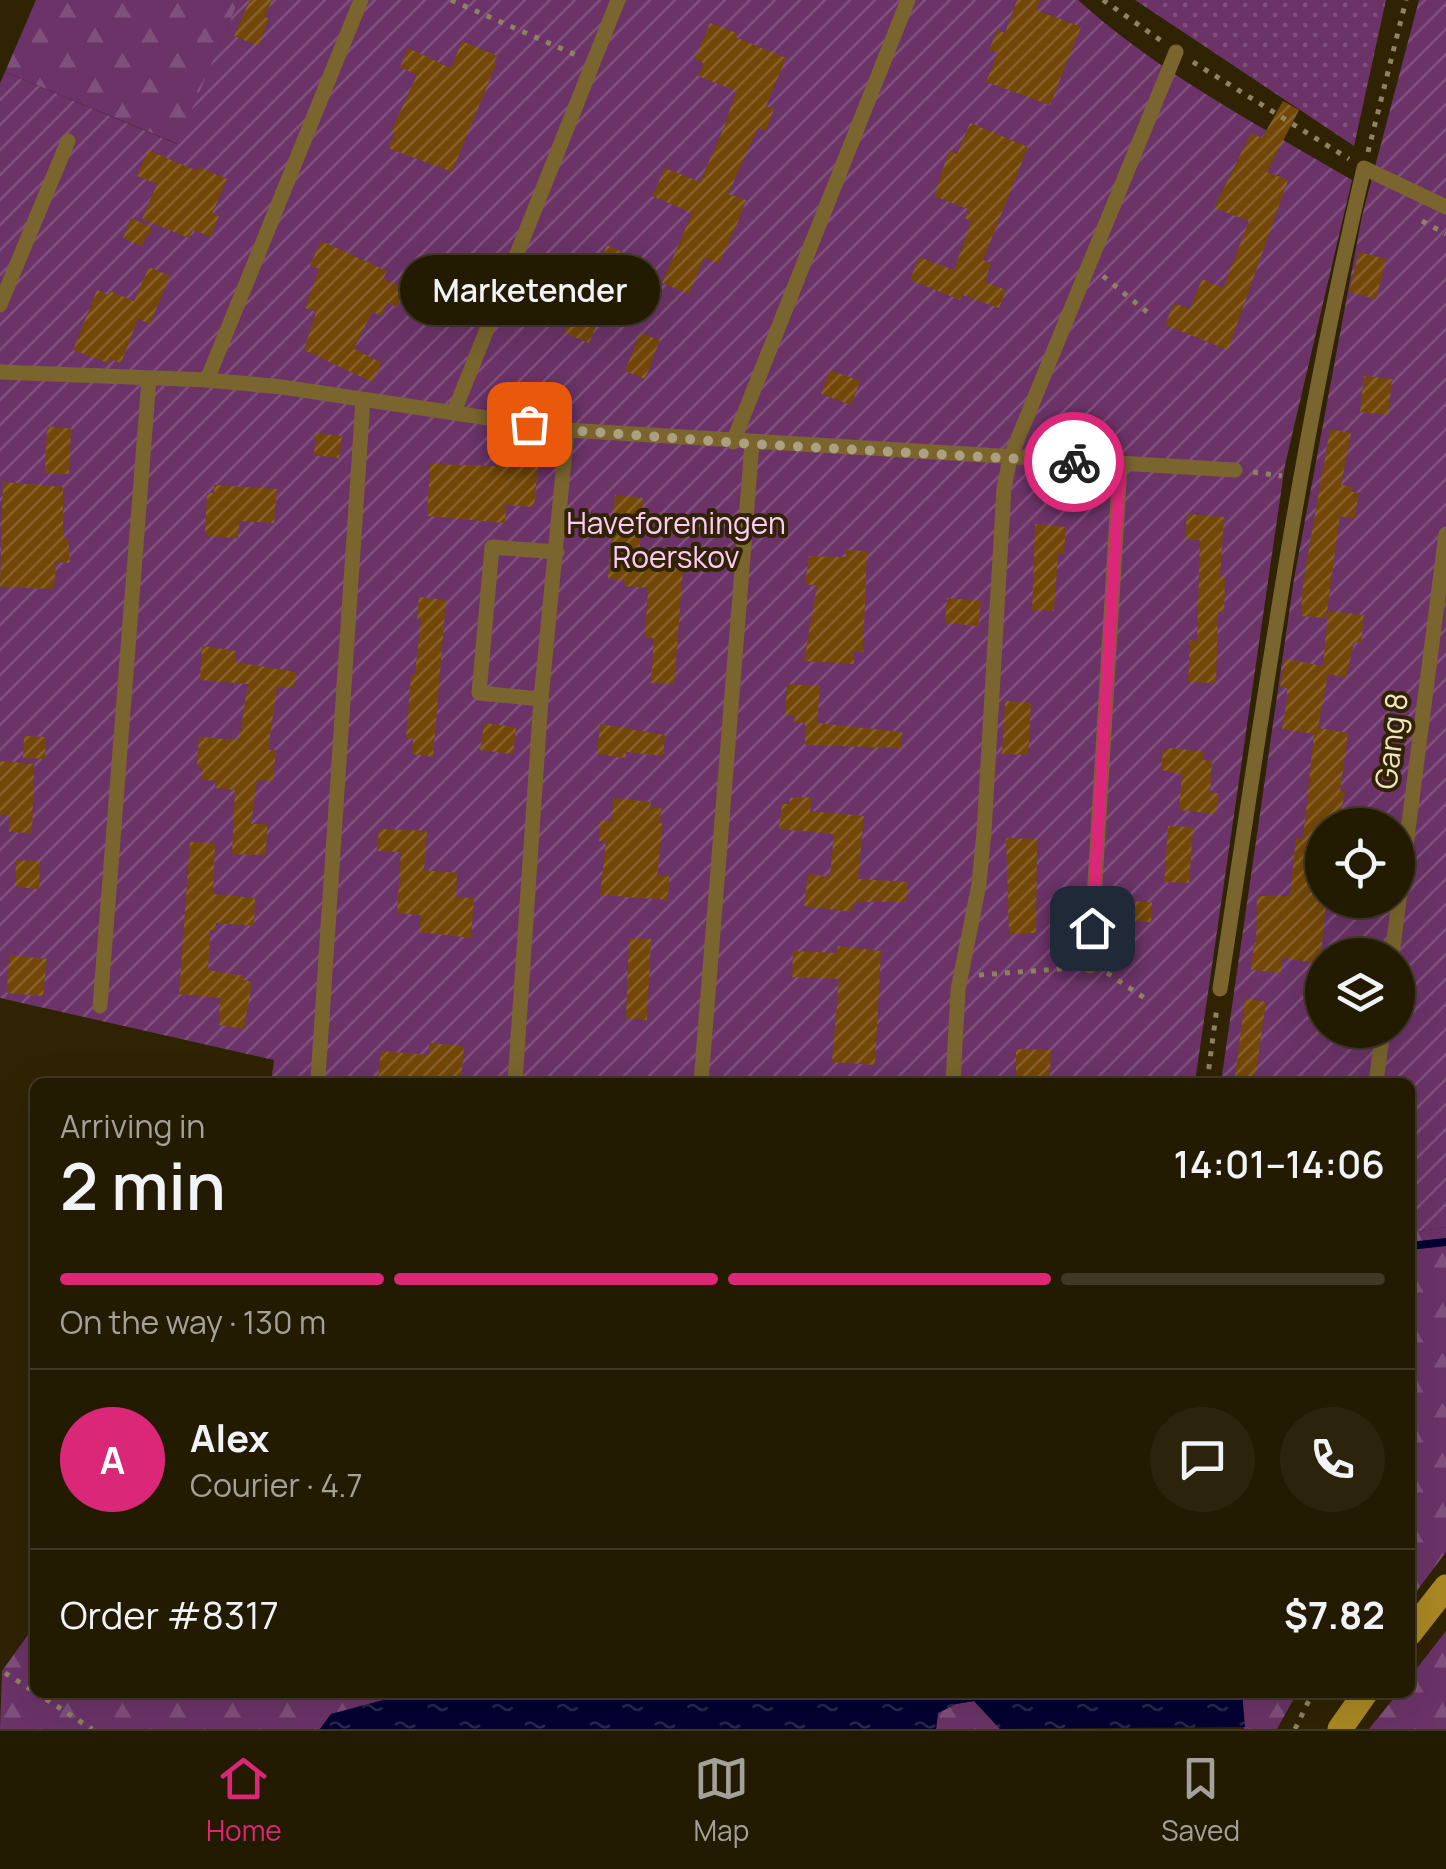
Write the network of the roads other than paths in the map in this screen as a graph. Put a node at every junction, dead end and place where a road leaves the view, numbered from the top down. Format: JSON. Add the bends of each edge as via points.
{"nodes":[{"id":1,"x":361,"y":0,"type":"edge"},
{"id":2,"x":618,"y":0,"type":"edge"},
{"id":3,"x":908,"y":0,"type":"edge"},
{"id":4,"x":1176,"y":52,"type":"road end"},
{"id":5,"x":68,"y":141,"type":"dead end"},
{"id":6,"x":1446,"y":206,"type":"edge"},
{"id":7,"x":0,"y":305,"type":"edge"},
{"id":8,"x":0,"y":372,"type":"edge"},
{"id":9,"x":148,"y":379,"type":"junction"},
{"id":10,"x":206,"y":380,"type":"junction"},
{"id":11,"x":362,"y":400,"type":"junction"},
{"id":12,"x":454,"y":412,"type":"junction"},
{"id":13,"x":567,"y":430,"type":"junction"},
{"id":14,"x":733,"y":442,"type":"junction"},
{"id":15,"x":752,"y":444,"type":"junction"},
{"id":16,"x":1010,"y":458,"type":"junction"},
{"id":17,"x":1120,"y":465,"type":"junction"},
{"id":18,"x":1235,"y":470,"type":"road end"},
{"id":19,"x":1446,"y":534,"type":"edge"},
{"id":20,"x":557,"y":552,"type":"junction"},
{"id":21,"x":542,"y":699,"type":"junction"},
{"id":22,"x":1394,"y":938,"type":"edge"},
{"id":23,"x":1090,"y":966,"type":"road end"},
{"id":24,"x":1220,"y":989,"type":"road end"},
{"id":25,"x":100,"y":1006,"type":"dead end"},
{"id":26,"x":1380,"y":1048,"type":"edge"},
{"id":27,"x":318,"y":1078,"type":"dead end"},
{"id":28,"x":515,"y":1078,"type":"edge"},
{"id":29,"x":701,"y":1078,"type":"edge"},
{"id":30,"x":953,"y":1078,"type":"edge"},
{"id":31,"x":1376,"y":1078,"type":"edge"},
{"id":32,"x":1446,"y":1587,"type":"edge"},
{"id":33,"x":1415,"y":1627,"type":"edge"},
{"id":34,"x":1362,"y":1698,"type":"edge"},
{"id":35,"x":1340,"y":1729,"type":"edge"}],
"edges":[{"from":1,"to":10,"type":"lane"},
{"from":2,"to":12,"type":"lane"},
{"from":3,"to":14,"type":"lane"},
{"from":4,"to":16,"type":"lane"},
{"from":5,"to":7,"type":"lane"},
{"from":6,"to":24,"type":"lane","via":[[1364,168],[1299,478]]},
{"from":8,"to":9,"type":"lane"},
{"from":9,"to":10,"type":"lane"},
{"from":9,"to":25,"type":"lane"},
{"from":10,"to":11,"type":"lane"},
{"from":11,"to":12,"type":"lane"},
{"from":11,"to":27,"type":"lane"},
{"from":12,"to":13,"type":"lane"},
{"from":13,"to":14,"type":"lane"},
{"from":13,"to":20,"type":"lane"},
{"from":14,"to":15,"type":"lane"},
{"from":15,"to":16,"type":"lane"},
{"from":15,"to":29,"type":"lane"},
{"from":16,"to":17,"type":"lane"},
{"from":16,"to":30,"type":"lane","via":[[980,884],[962,972]]},
{"from":17,"to":18,"type":"lane"},
{"from":17,"to":23,"type":"lane"},
{"from":19,"to":22,"type":"lane","name":"Gang 8"},
{"from":20,"to":21,"type":"lane"},
{"from":20,"to":21,"type":"lane","via":[[492,547],[479,694]]},
{"from":21,"to":28,"type":"lane"},
{"from":26,"to":31,"type":"lane"},
{"from":32,"to":33,"type":"street"},
{"from":34,"to":35,"type":"street"}]}
